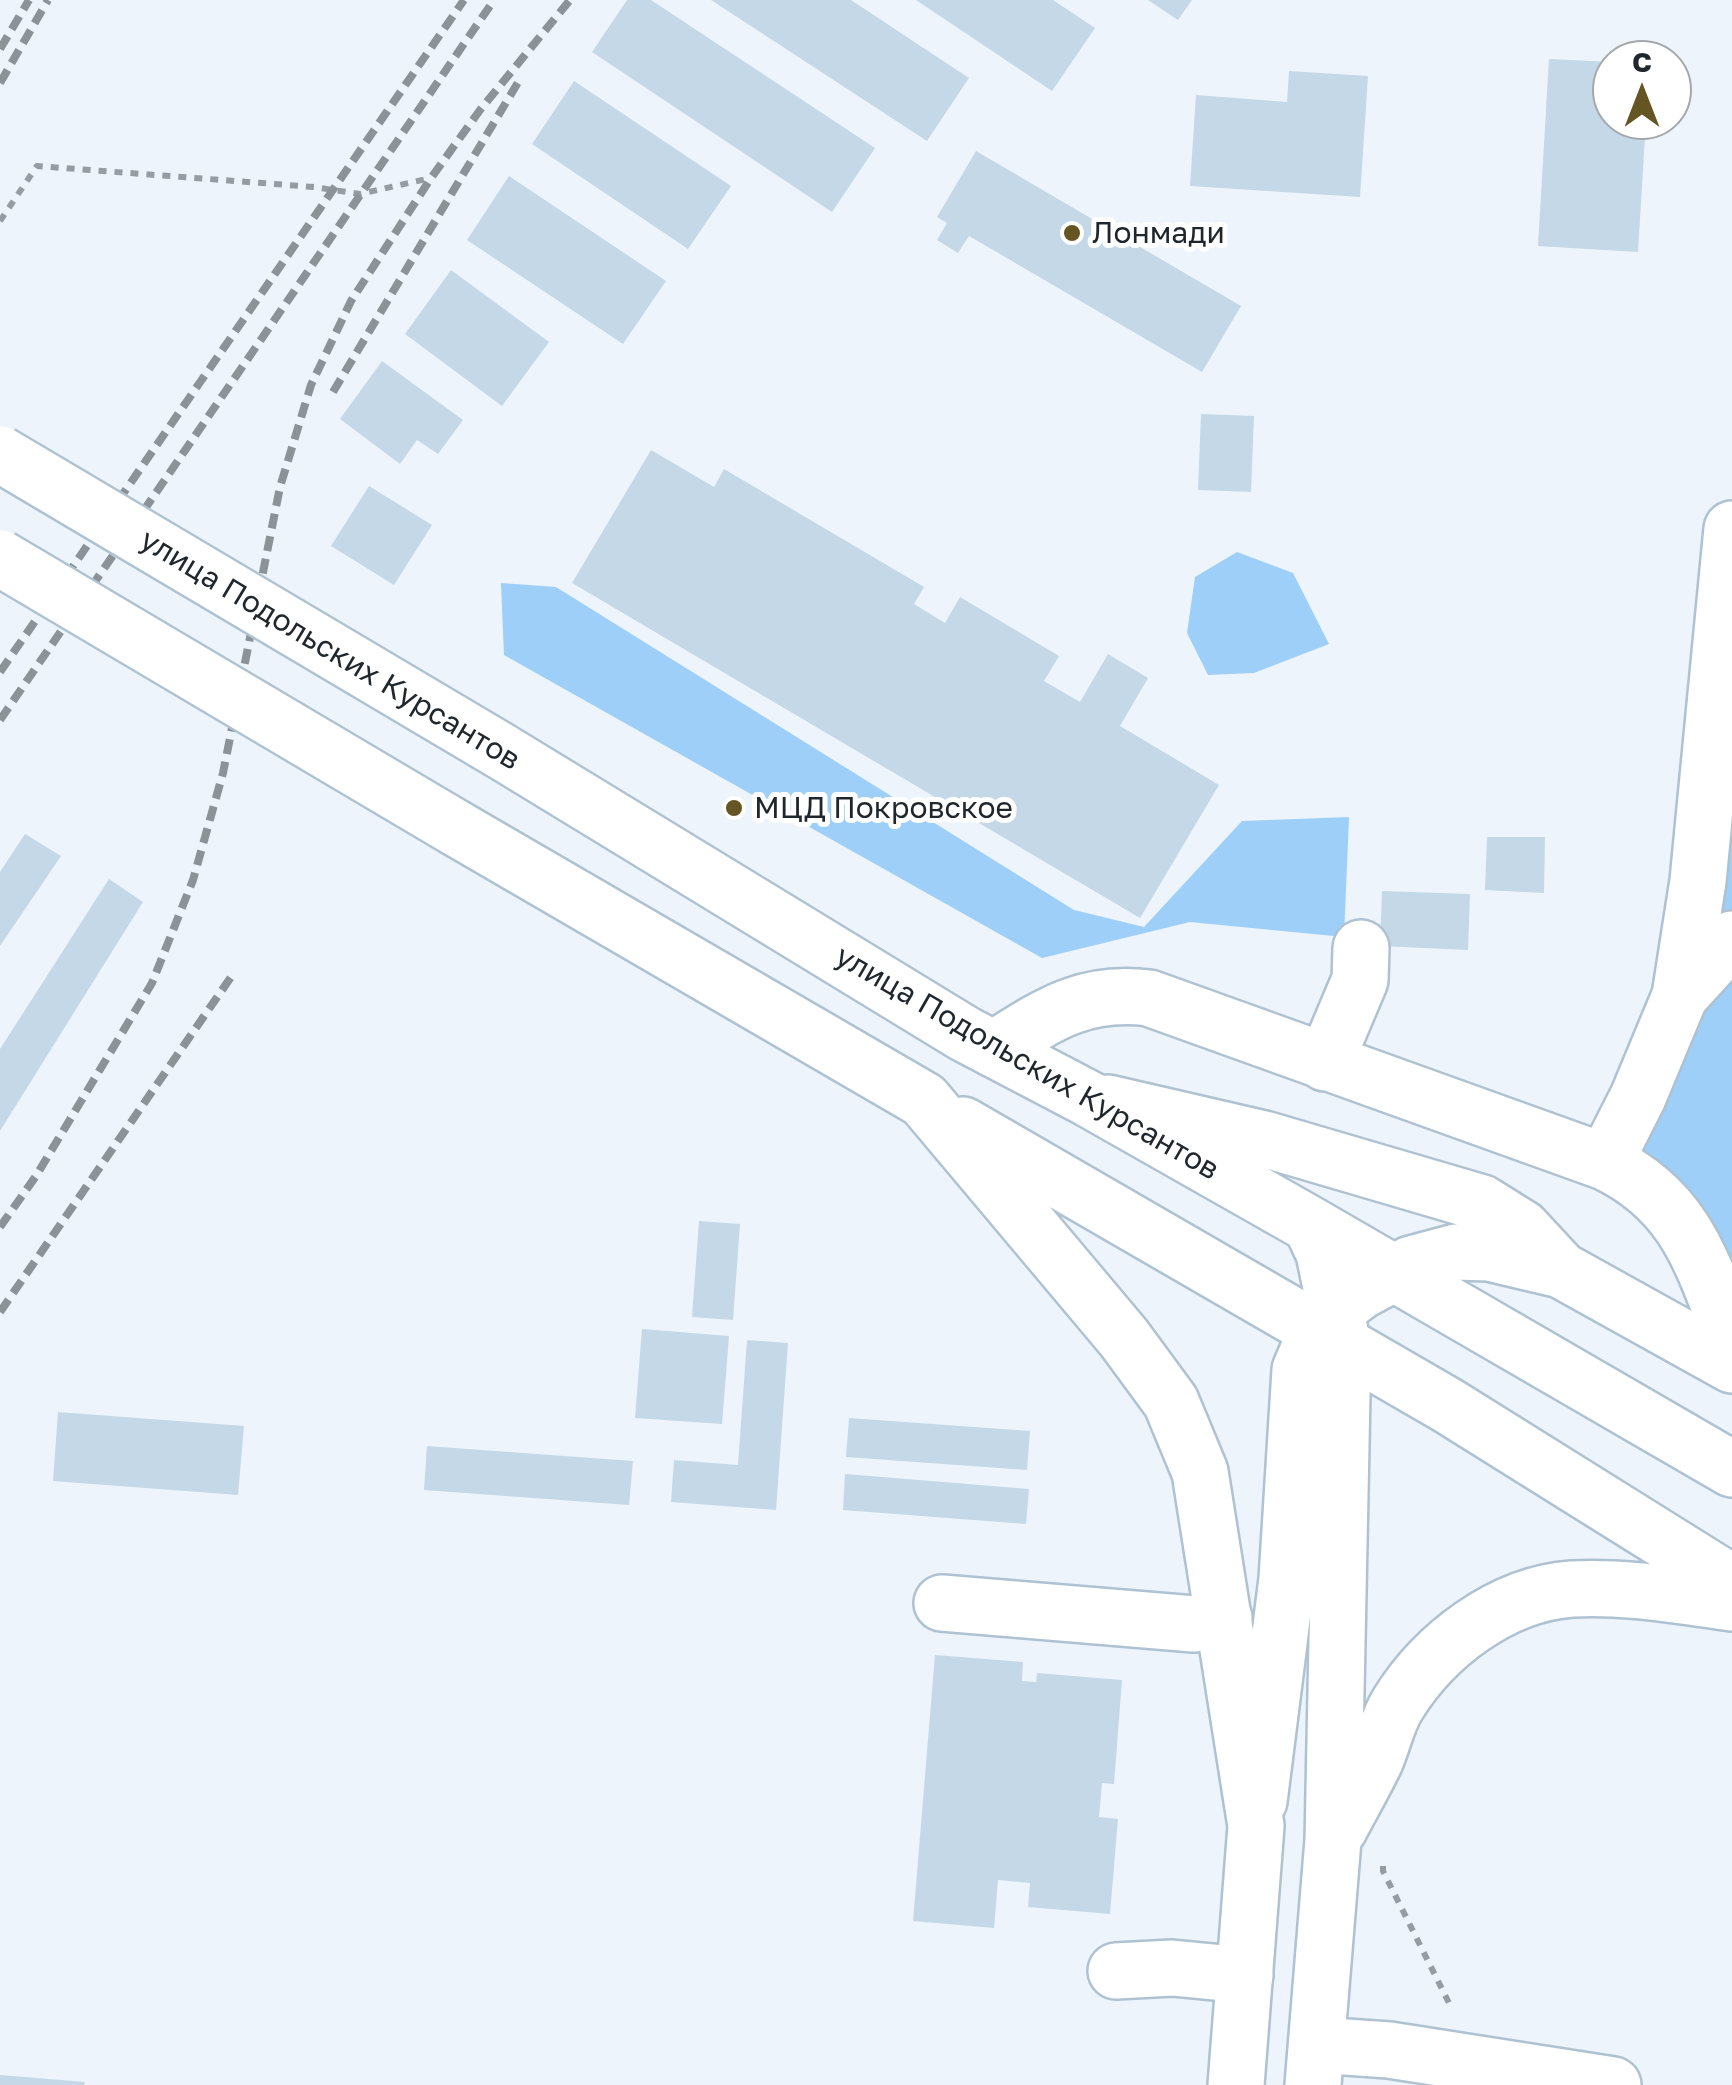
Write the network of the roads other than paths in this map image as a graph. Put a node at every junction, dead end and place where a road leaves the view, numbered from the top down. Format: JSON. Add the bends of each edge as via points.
{"nodes":[{"id":1,"x":0,"y":454,"type":"edge"},
{"id":2,"x":1732,"y":529,"type":"edge"},
{"id":3,"x":0,"y":558,"type":"edge"},
{"id":4,"x":1732,"y":939,"type":"edge"},
{"id":5,"x":1361,"y":948,"type":"dead end"},
{"id":6,"x":1680,"y":996,"type":"junction"},
{"id":7,"x":994,"y":1049,"type":"junction"},
{"id":8,"x":1325,"y":1063,"type":"junction"},
{"id":9,"x":1089,"y":1098,"type":"junction"},
{"id":10,"x":930,"y":1106,"type":"junction"},
{"id":11,"x":1606,"y":1162,"type":"junction"},
{"id":12,"x":1311,"y":1224,"type":"junction"},
{"id":13,"x":1561,"y":1270,"type":"junction"},
{"id":14,"x":1394,"y":1273,"type":"junction"},
{"id":15,"x":1332,"y":1329,"type":"junction"},
{"id":16,"x":1732,"y":1340,"type":"edge"},
{"id":17,"x":1732,"y":1365,"type":"edge"},
{"id":18,"x":1732,"y":1469,"type":"edge"},
{"id":19,"x":1732,"y":1583,"type":"edge"},
{"id":20,"x":942,"y":1602,"type":"dead end"},
{"id":21,"x":1732,"y":1604,"type":"edge"},
{"id":22,"x":1224,"y":1618,"type":"junction"},
{"id":23,"x":1256,"y":1826,"type":"junction"},
{"id":24,"x":1333,"y":1840,"type":"junction"},
{"id":25,"x":1116,"y":1971,"type":"dead end"},
{"id":26,"x":1245,"y":1975,"type":"junction"},
{"id":27,"x":1315,"y":2065,"type":"edge"},
{"id":28,"x":1236,"y":2085,"type":"edge"},
{"id":29,"x":1613,"y":2085,"type":"edge"}],
"edges":[{"from":1,"to":7,"type":"main road","name":"улица Подольских Курсантов","bridge":true},
{"from":2,"to":6,"type":"main road","via":[[1698,881]]},
{"from":3,"to":10,"type":"main road","bridge":true},
{"from":4,"to":6,"type":"main road"},
{"from":5,"to":8,"type":"main road","via":[[1360,980]]},
{"from":6,"to":11,"type":"main road"},
{"from":7,"to":8,"type":"main road","via":[[1064,1006],[1121,994],[1150,998]]},
{"from":7,"to":9,"type":"main road","name":"улица Подольских Курсантов"},
{"from":8,"to":11,"type":"main road"},
{"from":9,"to":12,"type":"main road","name":"улица Подольских Курсантов"},
{"from":9,"to":13,"type":"main road","via":[[1264,1139],[1482,1204],[1522,1228]]},
{"from":10,"to":15,"type":"main road","via":[[1232,1280]]},
{"from":10,"to":22,"type":"main road","via":[[1170,1402],[1200,1472]]},
{"from":11,"to":16,"type":"main road","via":[[1656,1193],[1686,1230]]},
{"from":12,"to":14,"type":"main road","name":"улица Подольских Курсантов"},
{"from":12,"to":15,"type":"main road","via":[[1324,1254]]},
{"from":13,"to":14,"type":"main road","via":[[1474,1251]]},
{"from":13,"to":17,"type":"main road"},
{"from":14,"to":15,"type":"main road"},
{"from":14,"to":18,"type":"main road","name":"улица Подольских Курсантов"},
{"from":15,"to":19,"type":"main road"},
{"from":15,"to":23,"type":"main road","via":[[1300,1370],[1286,1579]]},
{"from":15,"to":24,"type":"main road"},
{"from":20,"to":22,"type":"main road","via":[[1194,1624]]},
{"from":21,"to":24,"type":"main road","via":[[1627,1588],[1567,1589],[1517,1602],[1456,1636],[1396,1707]]},
{"from":22,"to":23,"type":"main road"},
{"from":23,"to":26,"type":"main road"},
{"from":24,"to":27,"type":"main road"},
{"from":25,"to":26,"type":"main road"},
{"from":26,"to":28,"type":"main road"},
{"from":27,"to":29,"type":"main road","via":[[1390,2050]]}]}
